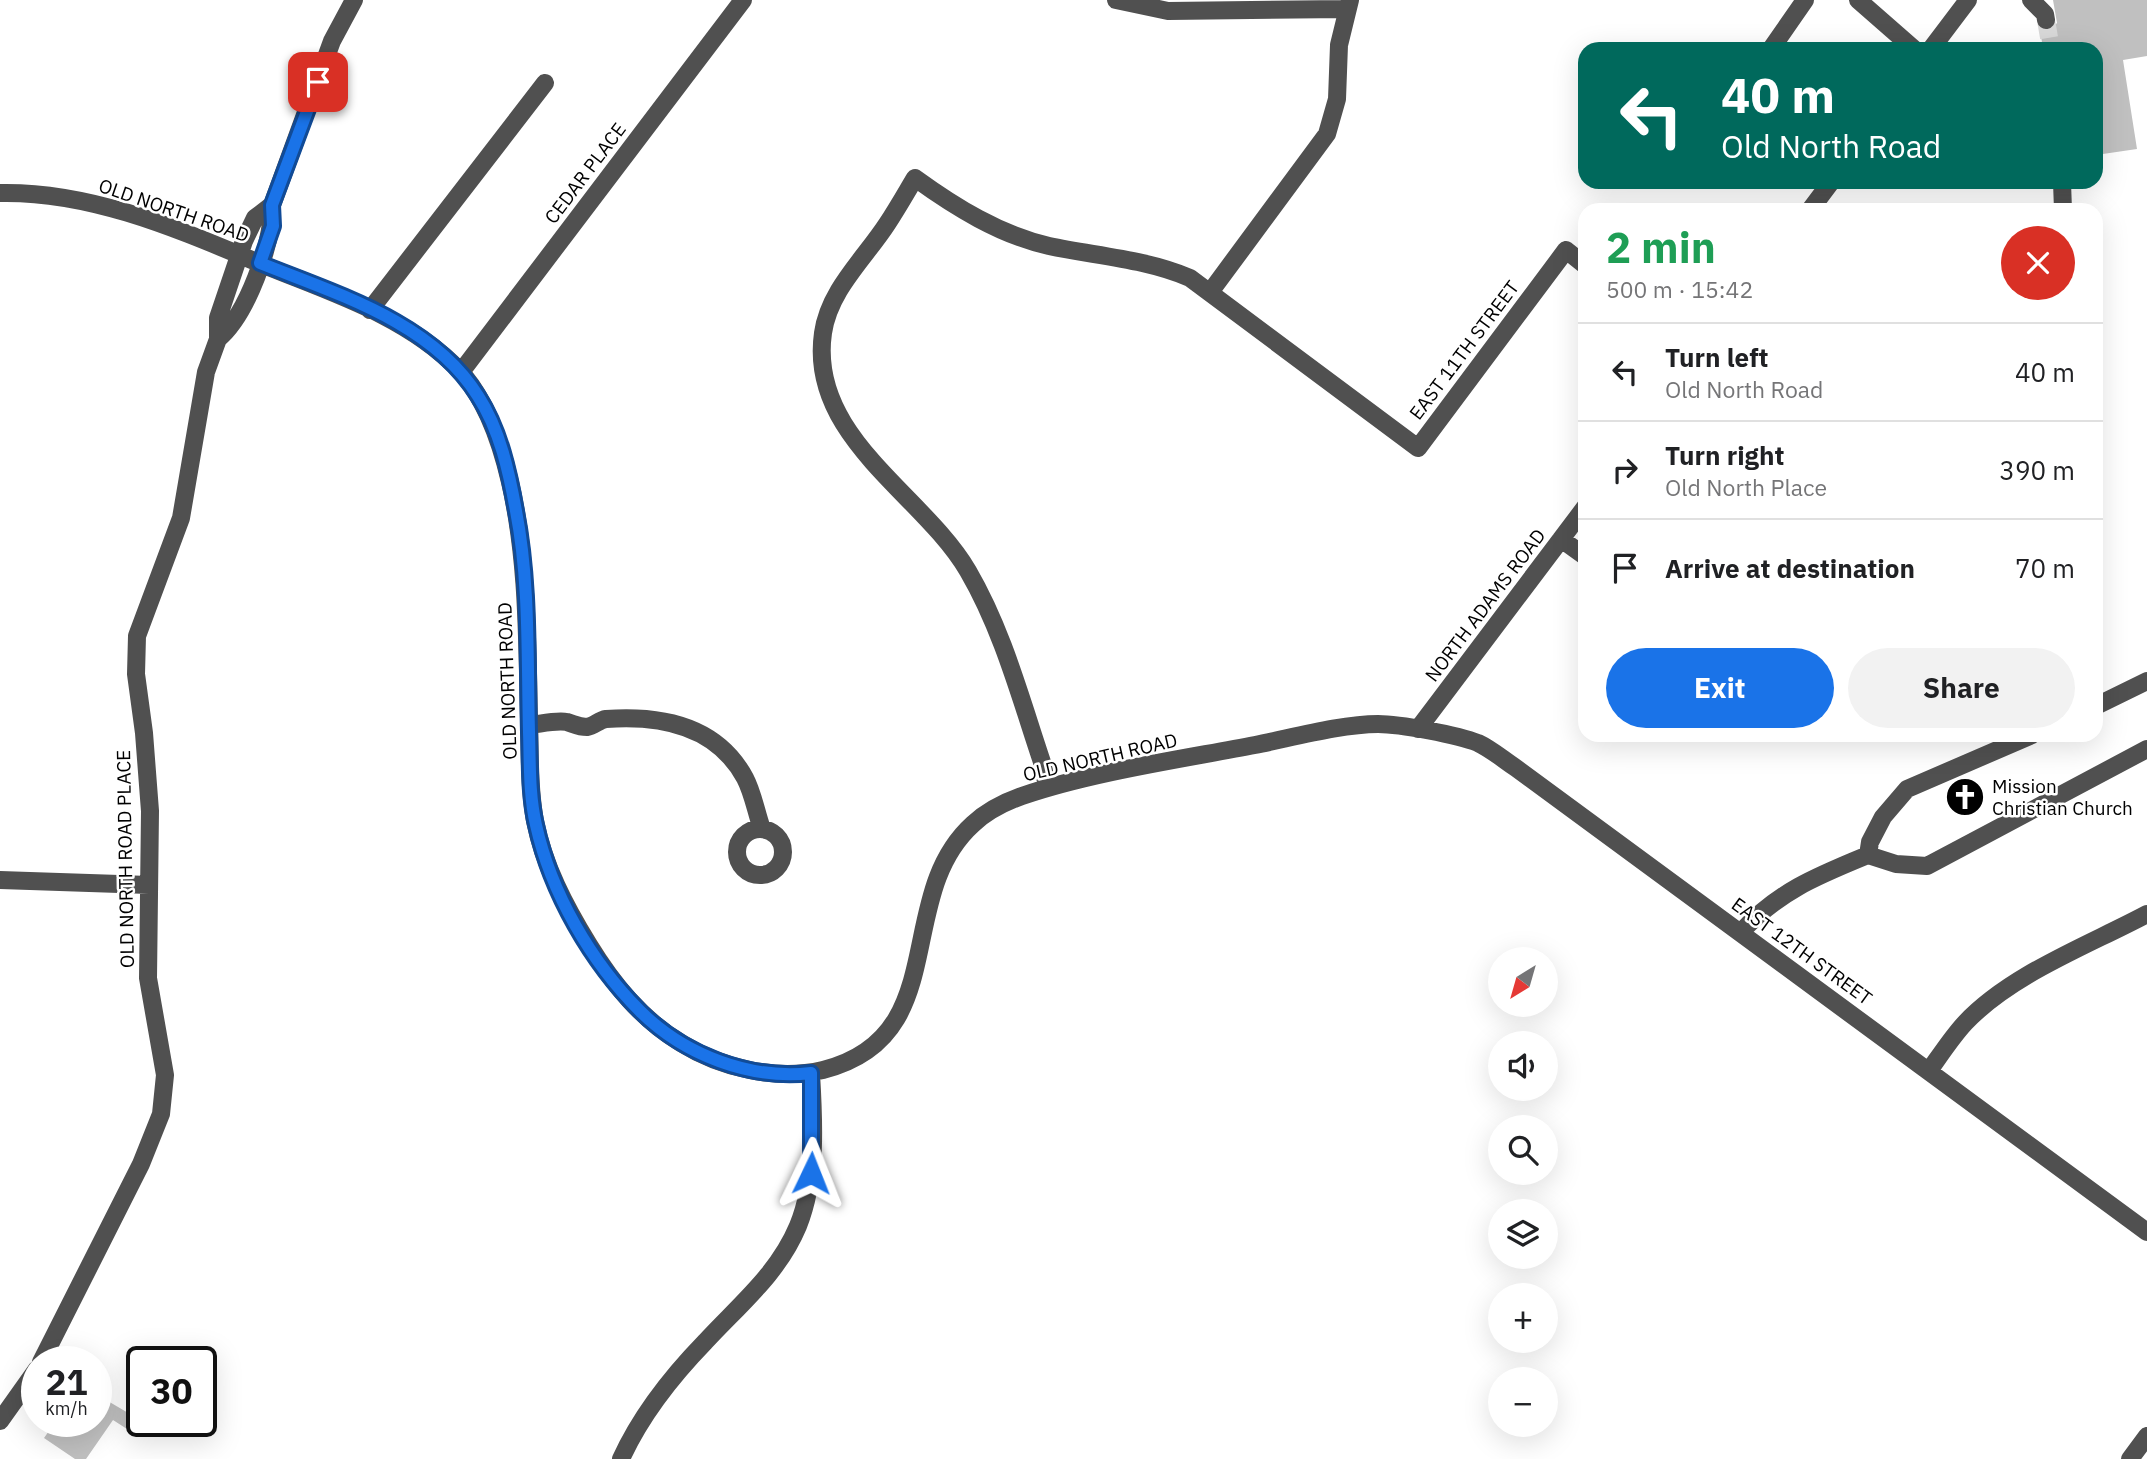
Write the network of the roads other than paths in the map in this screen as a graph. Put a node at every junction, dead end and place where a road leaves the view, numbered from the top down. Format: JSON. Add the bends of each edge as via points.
{"nodes":[{"id":1,"x":354,"y":0,"type":"edge"},
{"id":2,"x":743,"y":0,"type":"edge"},
{"id":3,"x":1116,"y":0,"type":"edge"},
{"id":4,"x":1805,"y":0,"type":"edge"},
{"id":5,"x":1858,"y":0,"type":"edge"},
{"id":6,"x":1968,"y":0,"type":"edge"},
{"id":7,"x":2031,"y":0,"type":"edge"},
{"id":8,"x":1348,"y":5,"type":"edge"},
{"id":9,"x":2046,"y":20,"type":"tunnel mouth"},
{"id":10,"x":1776,"y":42,"type":"edge"},
{"id":11,"x":1906,"y":42,"type":"edge"},
{"id":12,"x":1936,"y":42,"type":"edge"},
{"id":13,"x":545,"y":83,"type":"dead end"},
{"id":14,"x":0,"y":193,"type":"edge"},
{"id":15,"x":272,"y":205,"type":"junction"},
{"id":16,"x":240,"y":255,"type":"junction"},
{"id":17,"x":1578,"y":260,"type":"edge"},
{"id":18,"x":260,"y":263,"type":"junction"},
{"id":19,"x":1211,"y":291,"type":"junction"},
{"id":20,"x":370,"y":310,"type":"junction"},
{"id":21,"x":218,"y":339,"type":"junction"},
{"id":22,"x":461,"y":372,"type":"junction"},
{"id":23,"x":1578,"y":517,"type":"edge"},
{"id":24,"x":1561,"y":539,"type":"junction"},
{"id":25,"x":1578,"y":551,"type":"edge"},
{"id":26,"x":2147,"y":681,"type":"edge"},
{"id":27,"x":2103,"y":703,"type":"edge"},
{"id":28,"x":529,"y":725,"type":"junction"},
{"id":29,"x":1418,"y":729,"type":"junction"},
{"id":30,"x":2016,"y":742,"type":"edge"},
{"id":31,"x":2147,"y":749,"type":"edge"},
{"id":32,"x":1047,"y":788,"type":"junction"},
{"id":33,"x":762,"y":829,"type":"dead end"},
{"id":34,"x":1868,"y":855,"type":"junction"},
{"id":35,"x":0,"y":880,"type":"edge"},
{"id":36,"x":149,"y":885,"type":"junction"},
{"id":37,"x":2147,"y":914,"type":"edge"},
{"id":38,"x":1741,"y":932,"type":"junction"},
{"id":39,"x":1929,"y":1071,"type":"junction"},
{"id":40,"x":811,"y":1073,"type":"junction"},
{"id":41,"x":2147,"y":1233,"type":"edge"},
{"id":42,"x":49,"y":1346,"type":"edge"},
{"id":43,"x":21,"y":1391,"type":"edge"},
{"id":44,"x":0,"y":1421,"type":"edge"},
{"id":45,"x":2147,"y":1436,"type":"edge"},
{"id":46,"x":621,"y":1459,"type":"edge"},
{"id":47,"x":2130,"y":1459,"type":"edge"}],
"edges":[{"from":1,"to":15,"type":"street","via":[[332,41]]},
{"from":2,"to":22,"type":"street","name":"CEDAR PLACE"},
{"from":3,"to":8,"type":"street","via":[[1168,11]]},
{"from":4,"to":10,"type":"street"},
{"from":5,"to":11,"type":"street"},
{"from":6,"to":12,"type":"street"},
{"from":7,"to":9,"type":"street"},
{"from":8,"to":19,"type":"street","via":[[1339,45],[1336,99],[1326,134]]},
{"from":13,"to":20,"type":"street"},
{"from":14,"to":16,"type":"street","name":"OLD NORTH ROAD","via":[[100,204]]},
{"from":15,"to":16,"type":"street","name":"OLD NORTH ROAD PLACE","via":[[255,219]]},
{"from":15,"to":18,"type":"street","name":"OLD NORTH ROAD PLACE","via":[[273,226]]},
{"from":16,"to":18,"type":"street","name":"OLD NORTH ROAD"},
{"from":16,"to":21,"type":"street","name":"OLD NORTH ROAD PLACE","via":[[218,318]]},
{"from":17,"to":19,"type":"street","name":"EAST 11TH STREET","via":[[1566,250],[1418,448]]},
{"from":18,"to":20,"type":"street","name":"OLD NORTH ROAD"},
{"from":18,"to":21,"type":"street","name":"OLD NORTH ROAD PLACE","via":[[232,327]]},
{"from":19,"to":32,"type":"street","via":[[1169,269],[1012,234],[942,198],[915,178],[835,296],[828,316],[822,350],[833,400],[866,454],[939,531],[968,570],[997,629]]},
{"from":20,"to":22,"type":"street","name":"OLD NORTH ROAD","via":[[410,331]]},
{"from":21,"to":36,"type":"street","name":"OLD NORTH ROAD PLACE","via":[[206,372],[181,518],[137,636],[136,674],[150,811]]},
{"from":22,"to":28,"type":"street","name":"OLD NORTH ROAD","via":[[496,432],[514,498],[523,559]]},
{"from":23,"to":24,"type":"street","name":"NORTH ADAMS ROAD"},
{"from":24,"to":25,"type":"street"},
{"from":24,"to":29,"type":"street","name":"NORTH ADAMS ROAD"},
{"from":26,"to":27,"type":"street"},
{"from":28,"to":33,"type":"street","via":[[566,722],[591,727],[603,719],[688,726],[709,737],[737,765]]},
{"from":28,"to":40,"type":"street","name":"OLD NORTH ROAD","via":[[533,805],[547,863],[574,921],[620,990],[649,1020],[692,1050],[741,1068]]},
{"from":29,"to":32,"type":"street","name":"OLD NORTH ROAD","via":[[1377,724]]},
{"from":29,"to":38,"type":"street","name":"EAST 12TH STREET","via":[[1478,743]]},
{"from":30,"to":34,"type":"street","via":[[1907,789],[1883,817]]},
{"from":31,"to":34,"type":"street","via":[[1927,866],[1896,864]]},
{"from":32,"to":40,"type":"street","name":"OLD NORTH ROAD","via":[[985,814],[955,844],[935,881],[916,973],[900,1016],[867,1051]]},
{"from":34,"to":38,"type":"street","via":[[1801,883],[1765,906]]},
{"from":35,"to":36,"type":"street"},
{"from":36,"to":42,"type":"street","name":"OLD NORTH ROAD PLACE","via":[[148,978],[165,1075],[161,1114],[141,1164]]},
{"from":37,"to":39,"type":"street","via":[[2017,982],[1987,1003],[1966,1022]]},
{"from":38,"to":39,"type":"street","name":"EAST 12TH STREET"},
{"from":39,"to":41,"type":"street","name":"EAST 12TH STREET"},
{"from":40,"to":46,"type":"street","via":[[811,1173],[786,1251],[661,1392]]},
{"from":43,"to":44,"type":"street"},
{"from":45,"to":47,"type":"street"}]}
